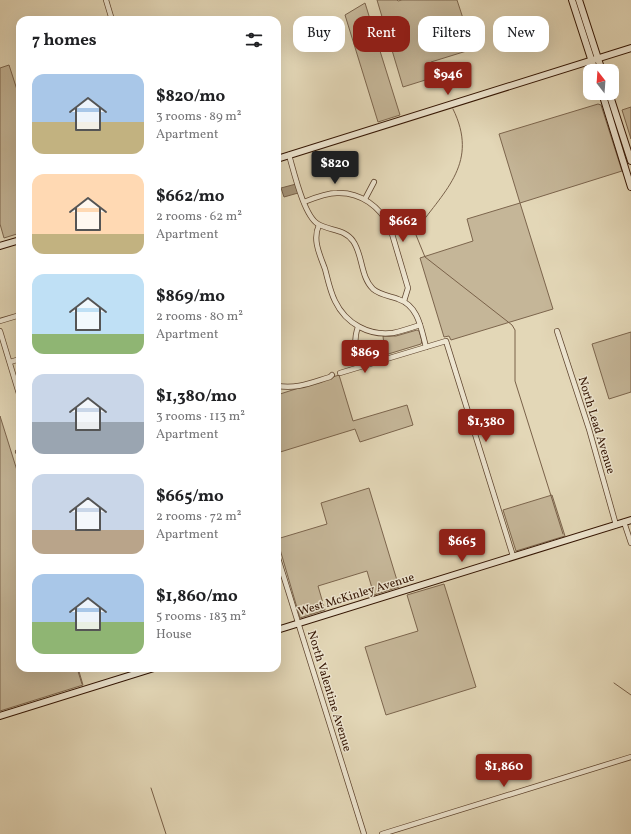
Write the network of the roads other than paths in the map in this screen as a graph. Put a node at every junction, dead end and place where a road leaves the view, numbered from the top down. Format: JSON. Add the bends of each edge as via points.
{"nodes":[{"id":1,"x":106,"y":0,"type":"edge"},
{"id":2,"x":572,"y":0,"type":"edge"},
{"id":3,"x":579,"y":0,"type":"edge"},
{"id":4,"x":111,"y":16,"type":"edge"},
{"id":5,"x":631,"y":48,"type":"edge"},
{"id":6,"x":594,"y":59,"type":"junction"},
{"id":7,"x":594,"y":64,"type":"edge"},
{"id":8,"x":597,"y":64,"type":"edge"},
{"id":9,"x":604,"y":100,"type":"edge"},
{"id":10,"x":611,"y":100,"type":"edge"},
{"id":11,"x":289,"y":155,"type":"junction"},
{"id":12,"x":281,"y":158,"type":"edge"},
{"id":13,"x":631,"y":161,"type":"edge"},
{"id":14,"x":374,"y":182,"type":"dead end"},
{"id":15,"x":631,"y":187,"type":"edge"},
{"id":16,"x":365,"y":199,"type":"junction"},
{"id":17,"x":304,"y":202,"type":"junction"},
{"id":18,"x":407,"y":222,"type":"dead end"},
{"id":19,"x":319,"y":225,"type":"junction"},
{"id":20,"x":390,"y":227,"type":"junction"},
{"id":21,"x":16,"y":241,"type":"edge"},
{"id":22,"x":0,"y":246,"type":"edge"},
{"id":23,"x":404,"y":301,"type":"junction"},
{"id":24,"x":16,"y":316,"type":"edge"},
{"id":25,"x":0,"y":321,"type":"edge"},
{"id":26,"x":420,"y":325,"type":"junction"},
{"id":27,"x":358,"y":327,"type":"junction"},
{"id":28,"x":0,"y":331,"type":"edge"},
{"id":29,"x":557,"y":331,"type":"dead end"},
{"id":30,"x":426,"y":347,"type":"junction"},
{"id":31,"x":355,"y":356,"type":"dead end"},
{"id":32,"x":16,"y":360,"type":"edge"},
{"id":33,"x":10,"y":362,"type":"junction"},
{"id":34,"x":340,"y":373,"type":"dead end"},
{"id":35,"x":332,"y":375,"type":"dead end"},
{"id":36,"x":16,"y":383,"type":"edge"},
{"id":37,"x":281,"y":387,"type":"edge"},
{"id":38,"x":631,"y":520,"type":"edge"},
{"id":39,"x":624,"y":522,"type":"junction"},
{"id":40,"x":616,"y":524,"type":"junction"},
{"id":41,"x":631,"y":543,"type":"edge"},
{"id":42,"x":513,"y":556,"type":"junction"},
{"id":43,"x":281,"y":576,"type":"edge"},
{"id":44,"x":298,"y":623,"type":"junction"},
{"id":45,"x":281,"y":629,"type":"edge"},
{"id":46,"x":141,"y":672,"type":"edge"},
{"id":47,"x":0,"y":716,"type":"edge"},
{"id":48,"x":631,"y":757,"type":"edge"},
{"id":49,"x":364,"y":834,"type":"edge"},
{"id":50,"x":382,"y":834,"type":"edge"}],
"edges":[{"from":1,"to":4,"type":"street"},
{"from":2,"to":6,"type":"main road"},
{"from":3,"to":6,"type":"main road"},
{"from":5,"to":6,"type":"main road"},
{"from":6,"to":7,"type":"main road"},
{"from":6,"to":8,"type":"main road"},
{"from":6,"to":11,"type":"main road"},
{"from":9,"to":15,"type":"main road"},
{"from":10,"to":13,"type":"main road"},
{"from":11,"to":12,"type":"main road"},
{"from":11,"to":17,"type":"street"},
{"from":14,"to":16,"type":"street"},
{"from":16,"to":17,"type":"street","via":[[337,193]]},
{"from":16,"to":20,"type":"street","via":[[382,213]]},
{"from":17,"to":19,"type":"street","via":[[308,214]]},
{"from":18,"to":20,"type":"street"},
{"from":19,"to":23,"type":"street","via":[[349,236],[357,247],[365,276],[372,288],[380,294]]},
{"from":19,"to":27,"type":"street","via":[[316,243],[333,296],[342,313]]},
{"from":20,"to":23,"type":"street","via":[[408,288]]},
{"from":21,"to":22,"type":"main road"},
{"from":23,"to":26,"type":"street","via":[[411,306]]},
{"from":24,"to":25,"type":"street"},
{"from":26,"to":27,"type":"street","via":[[389,333],[372,332]]},
{"from":26,"to":30,"type":"street"},
{"from":27,"to":31,"type":"street","via":[[354,338]]},
{"from":28,"to":33,"type":"street"},
{"from":29,"to":40,"type":"street","name":"North Lead Avenue","via":[[587,422]]},
{"from":30,"to":34,"type":"street"},
{"from":30,"to":42,"type":"street","via":[[446,341]]},
{"from":32,"to":33,"type":"street"},
{"from":33,"to":36,"type":"street"},
{"from":35,"to":37,"type":"street","via":[[303,386]]},
{"from":38,"to":39,"type":"main road","name":"West McKinley Avenue"},
{"from":39,"to":40,"type":"main road","name":"West McKinley Avenue"},
{"from":39,"to":41,"type":"street"},
{"from":40,"to":42,"type":"main road","name":"West McKinley Avenue"},
{"from":42,"to":44,"type":"main road","name":"West McKinley Avenue"},
{"from":43,"to":44,"type":"street","name":"North Valentine Avenue"},
{"from":44,"to":45,"type":"main road","name":"West McKinley Avenue"},
{"from":44,"to":49,"type":"street","name":"North Valentine Avenue"},
{"from":46,"to":47,"type":"main road"},
{"from":48,"to":50,"type":"street"}]}
